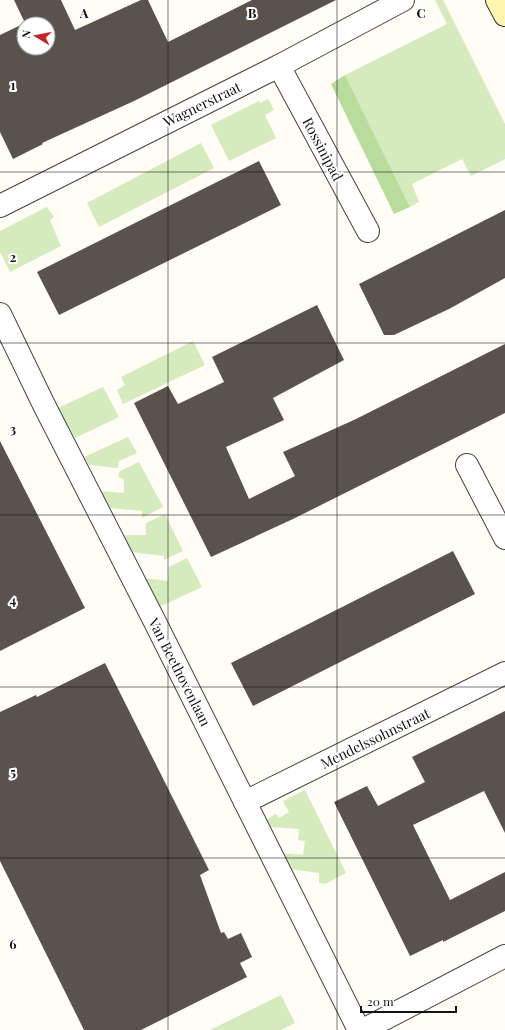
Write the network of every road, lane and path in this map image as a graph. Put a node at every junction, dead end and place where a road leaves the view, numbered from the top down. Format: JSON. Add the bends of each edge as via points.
{"nodes":[{"id":1,"x":403,"y":0,"type":"edge"},
{"id":2,"x":497,"y":0,"type":"edge"},
{"id":3,"x":505,"y":15,"type":"edge"},
{"id":4,"x":279,"y":66,"type":"junction"},
{"id":5,"x":0,"y":206,"type":"edge"},
{"id":6,"x":368,"y":231,"type":"dead end"},
{"id":7,"x":0,"y":314,"type":"edge"},
{"id":8,"x":467,"y":465,"type":"dead end"},
{"id":9,"x":505,"y":538,"type":"edge"},
{"id":10,"x":505,"y":673,"type":"edge"},
{"id":11,"x":245,"y":802,"type":"junction"},
{"id":12,"x":505,"y":956,"type":"edge"},
{"id":13,"x":359,"y":1030,"type":"edge"},
{"id":14,"x":364,"y":1030,"type":"edge"}],
"edges":[{"from":1,"to":4,"type":"street","name":"Wagnerstraat"},
{"from":2,"to":3,"type":"street"},
{"from":4,"to":5,"type":"street","name":"Wagnerstraat"},
{"from":4,"to":6,"type":"street","name":"Rossinipad"},
{"from":7,"to":11,"type":"street","name":"Van Beethovenlaan"},
{"from":8,"to":9,"type":"street"},
{"from":10,"to":11,"type":"street","name":"Mendelssohnstraat"},
{"from":11,"to":13,"type":"street","name":"Van Beethovenlaan"},
{"from":12,"to":14,"type":"street"}]}
